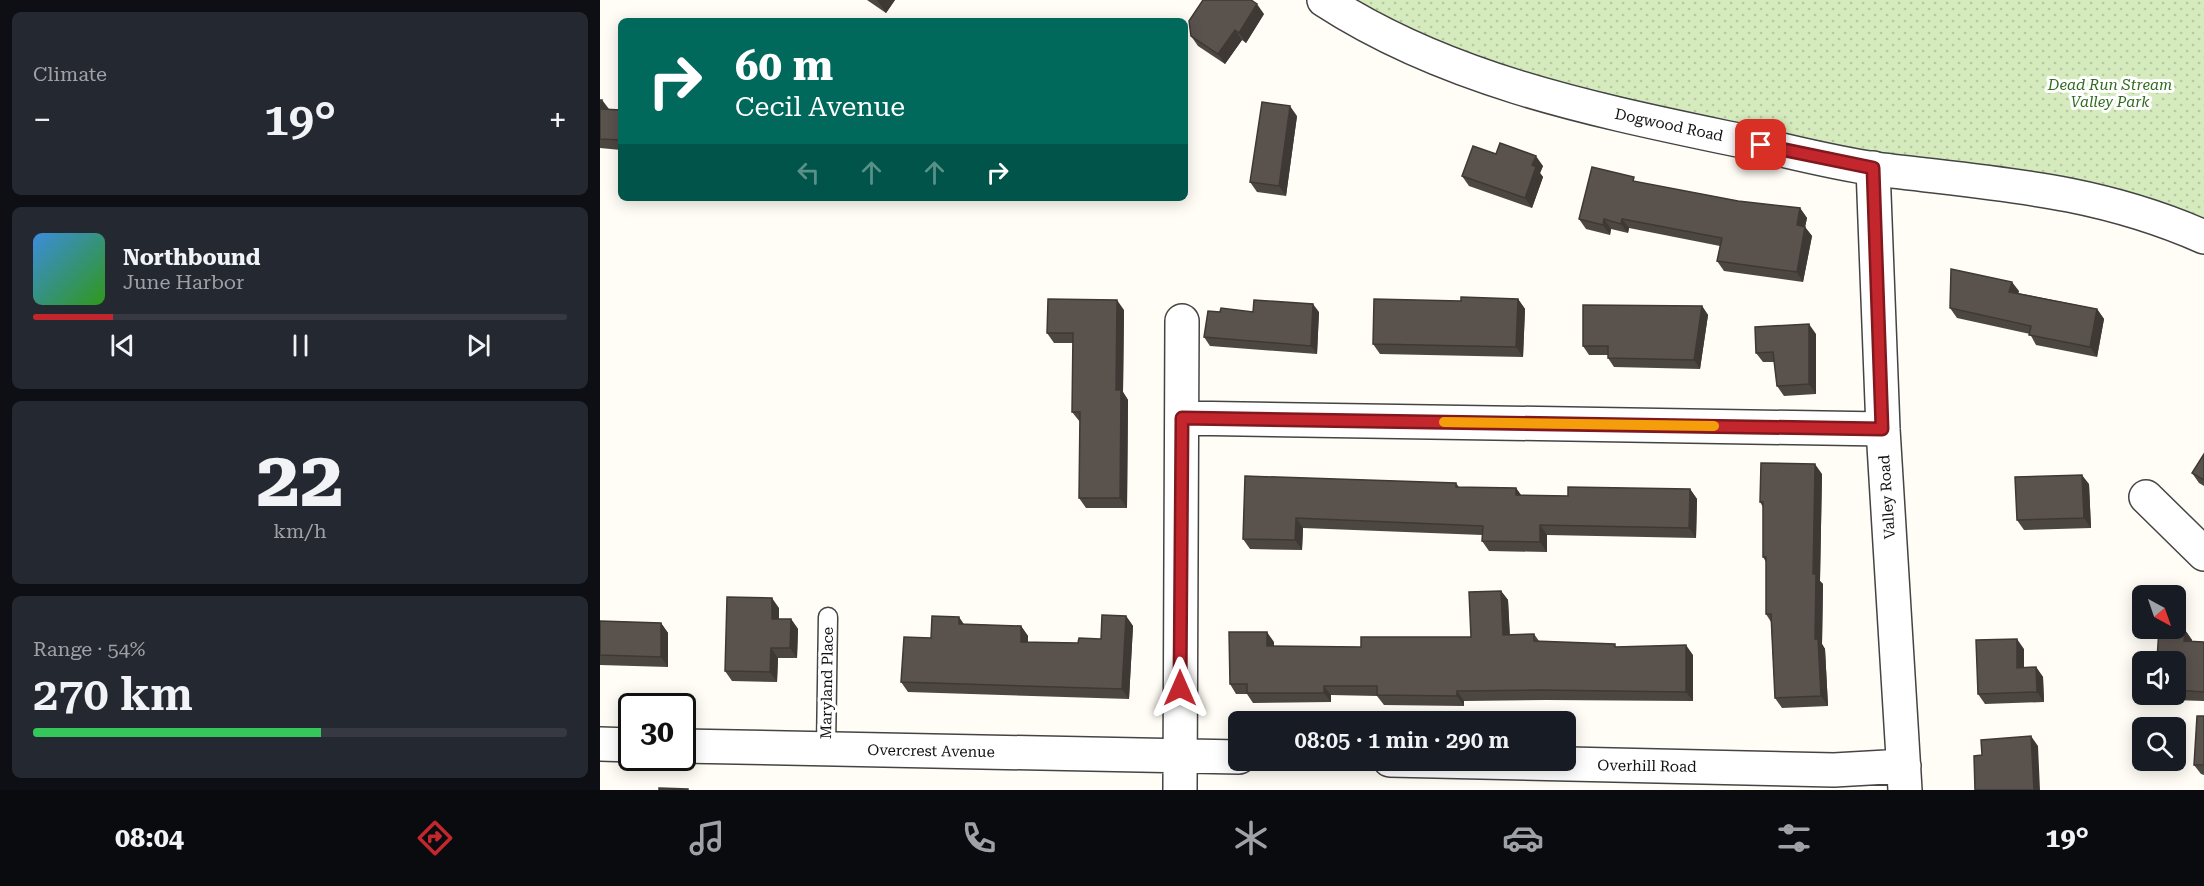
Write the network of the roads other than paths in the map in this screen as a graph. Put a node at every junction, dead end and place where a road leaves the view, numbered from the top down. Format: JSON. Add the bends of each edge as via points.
{"nodes":[{"id":1,"x":1324,"y":0,"type":"edge"},
{"id":2,"x":1873,"y":168,"type":"junction"},
{"id":3,"x":2204,"y":237,"type":"edge"},
{"id":4,"x":1182,"y":321,"type":"dead end"},
{"id":5,"x":1182,"y":418,"type":"junction"},
{"id":6,"x":1882,"y":429,"type":"junction"},
{"id":7,"x":2146,"y":497,"type":"dead end"},
{"id":8,"x":2204,"y":554,"type":"edge"},
{"id":9,"x":828,"y":618,"type":"dead end"},
{"id":10,"x":600,"y":744,"type":"edge"},
{"id":11,"x":618,"y":745,"type":"edge"},
{"id":12,"x":696,"y":746,"type":"edge"},
{"id":13,"x":826,"y":749,"type":"junction"},
{"id":14,"x":1180,"y":756,"type":"junction"},
{"id":15,"x":1228,"y":757,"type":"edge"},
{"id":16,"x":1576,"y":764,"type":"edge"},
{"id":17,"x":1904,"y":778,"type":"edge"},
{"id":18,"x":1180,"y":790,"type":"edge"}],
"edges":[{"from":1,"to":2,"type":"street","name":"Dogwood Road","via":[[1386,37],[1475,74],[1530,91],[1627,117]]},
{"from":2,"to":3,"type":"street","name":"Dogwood Road","via":[[2070,193],[2122,206]]},
{"from":2,"to":6,"type":"street","name":"Valley Road"},
{"from":4,"to":5,"type":"street"},
{"from":5,"to":6,"type":"street"},
{"from":5,"to":14,"type":"street"},
{"from":6,"to":17,"type":"street","name":"Valley Road"},
{"from":7,"to":8,"type":"street"},
{"from":9,"to":13,"type":"lane","name":"Maryland Place"},
{"from":10,"to":11,"type":"street"},
{"from":12,"to":13,"type":"street","name":"Overcrest Avenue"},
{"from":13,"to":14,"type":"street","name":"Overcrest Avenue"},
{"from":14,"to":15,"type":"street"},
{"from":14,"to":18,"type":"street"},
{"from":16,"to":17,"type":"street","name":"Overhill Road","via":[[1834,770]]}]}
